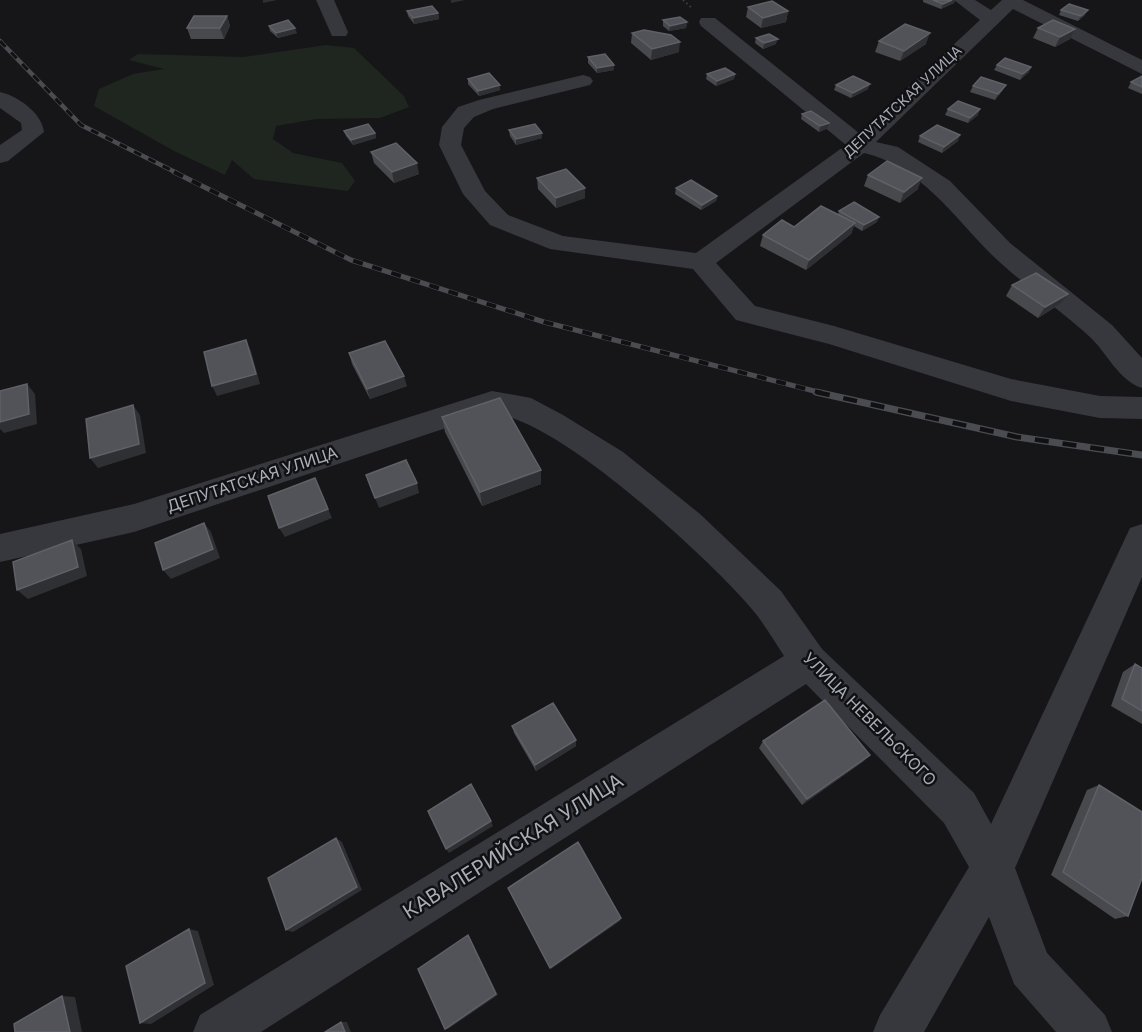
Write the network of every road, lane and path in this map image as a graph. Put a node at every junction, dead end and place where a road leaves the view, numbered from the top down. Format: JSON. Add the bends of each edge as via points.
{"nodes":[{"id":1,"x":326,"y":0,"type":"edge"},
{"id":2,"x":963,"y":0,"type":"edge"},
{"id":3,"x":1011,"y":0,"type":"edge"},
{"id":4,"x":990,"y":18,"type":"junction"},
{"id":5,"x":708,"y":22,"type":"dead end"},
{"id":6,"x":339,"y":32,"type":"dead end"},
{"id":7,"x":1142,"y":68,"type":"edge"},
{"id":8,"x":583,"y":81,"type":"dead end"},
{"id":9,"x":0,"y":98,"type":"edge"},
{"id":10,"x":860,"y":145,"type":"junction"},
{"id":11,"x":0,"y":156,"type":"edge"},
{"id":12,"x":701,"y":262,"type":"junction"},
{"id":13,"x":1142,"y":377,"type":"edge"},
{"id":14,"x":501,"y":403,"type":"joint"},
{"id":15,"x":1142,"y":408,"type":"edge"},
{"id":16,"x":1142,"y":538,"type":"edge"},
{"id":17,"x":0,"y":548,"type":"edge"},
{"id":18,"x":809,"y":661,"type":"junction"},
{"id":19,"x":993,"y":868,"type":"junction"},
{"id":20,"x":217,"y":1032,"type":"edge"},
{"id":21,"x":897,"y":1032,"type":"edge"},
{"id":22,"x":1088,"y":1032,"type":"edge"}],
"edges":[{"from":1,"to":6,"type":"street"},
{"from":2,"to":4,"type":"street"},
{"from":3,"to":4,"type":"street","name":"ДЕПУТАТСКАЯ УЛИЦА"},
{"from":3,"to":7,"type":"street"},
{"from":4,"to":10,"type":"street","name":"ДЕПУТАТСКАЯ УЛИЦА"},
{"from":5,"to":10,"type":"street"},
{"from":8,"to":12,"type":"street","via":[[466,112],[453,127],[450,145],[475,194],[499,220],[549,239]]},
{"from":9,"to":11,"type":"street","via":[[32,121],[33,132]]},
{"from":10,"to":12,"type":"street","name":"ДЕПУТАТСКАЯ УЛИЦА"},
{"from":10,"to":13,"type":"street","via":[[890,153],[942,186],[1001,249],[1102,332]]},
{"from":12,"to":15,"type":"street","via":[[746,313],[1011,390],[1100,407]]},
{"from":14,"to":17,"type":"street","name":"ДЕПУТАТСКАЯ УЛИЦА","via":[[483,404],[134,518]]},
{"from":14,"to":18,"type":"street","name":"УЛИЦА НЕВЕЛЬСКОГО","via":[[520,406],[612,461],[688,524],[768,602]]},
{"from":16,"to":19,"type":"street"},
{"from":18,"to":19,"type":"street","name":"УЛИЦА НЕВЕЛЬСКОГО","via":[[959,808]]},
{"from":18,"to":20,"type":"street","name":"КАВАЛЕРИЙСКАЯ УЛИЦА"},
{"from":19,"to":21,"type":"street"},
{"from":19,"to":22,"type":"street","name":"УЛИЦА НЕВЕЛЬСКОГО","via":[[1030,968]]}]}
